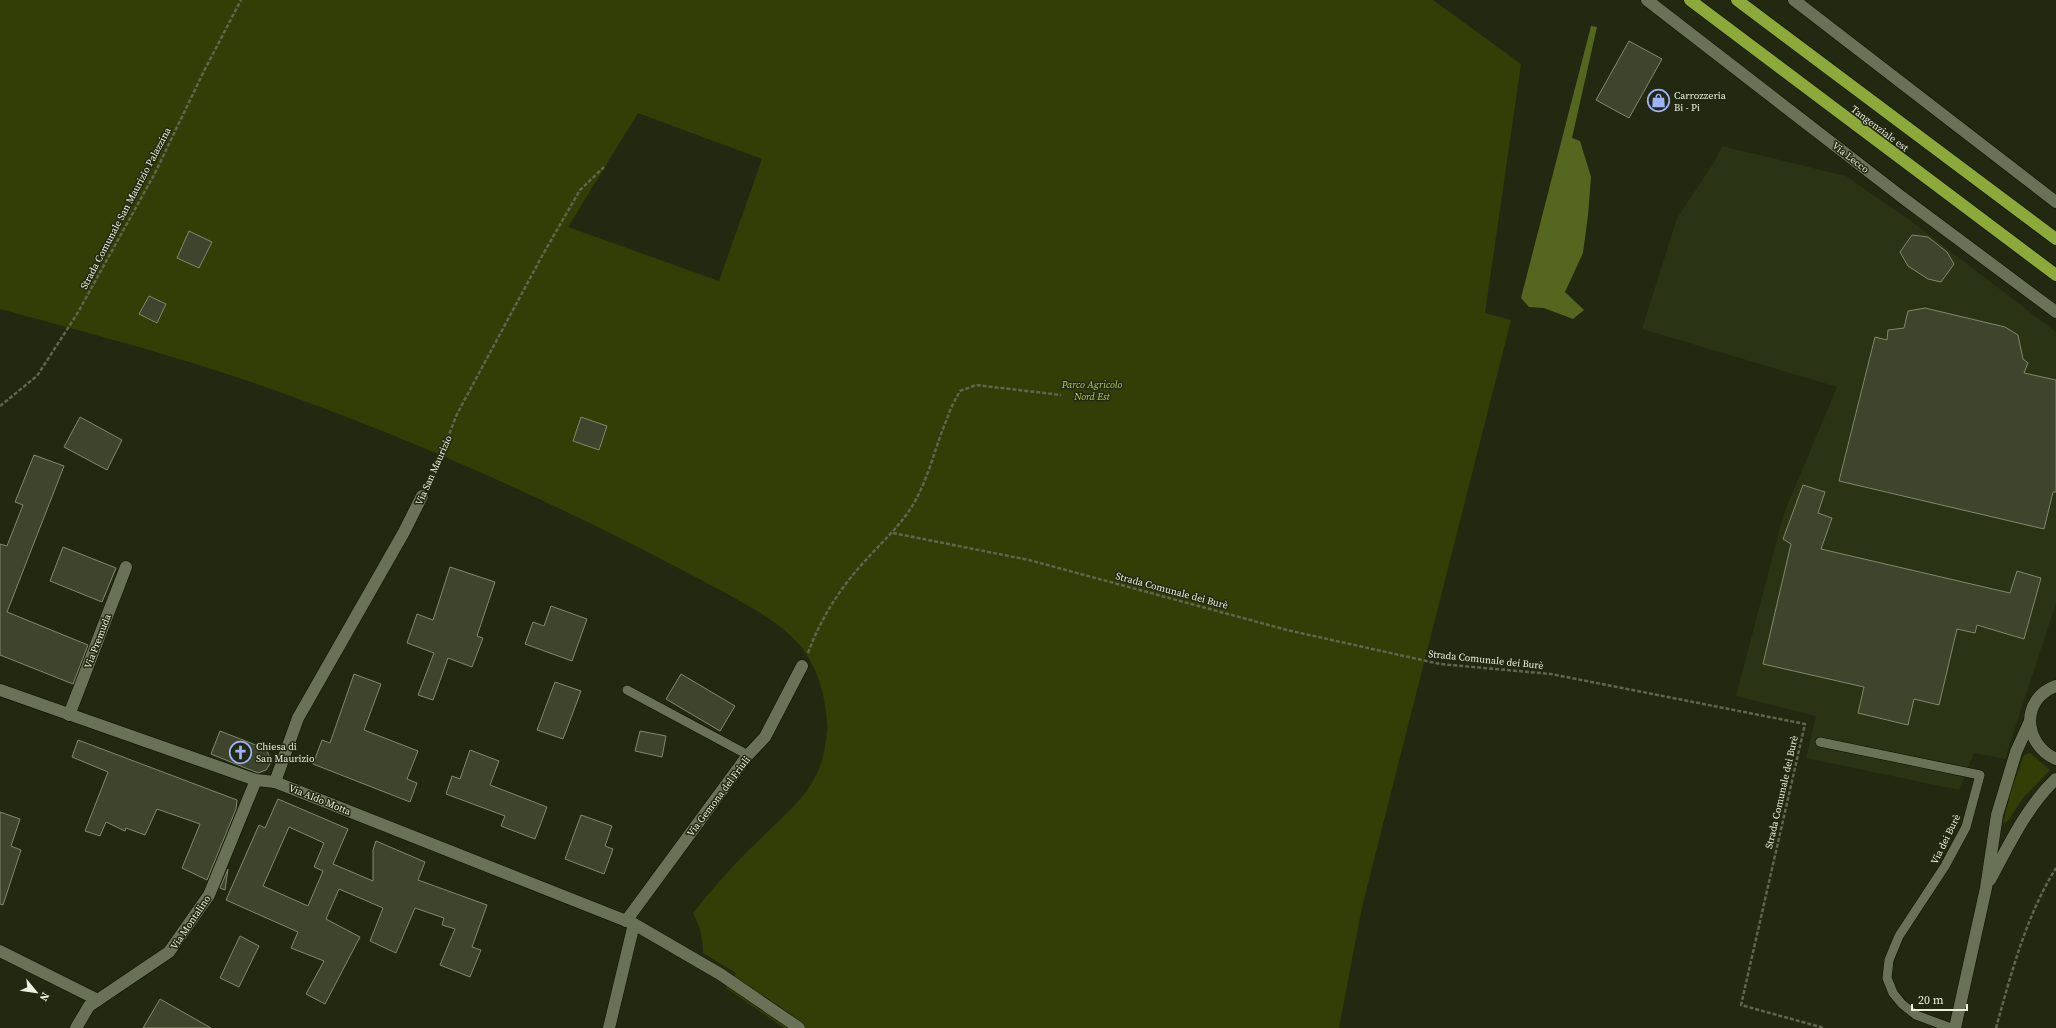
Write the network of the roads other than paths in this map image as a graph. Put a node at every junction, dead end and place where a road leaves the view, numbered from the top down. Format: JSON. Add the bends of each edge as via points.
{"nodes":[{"id":1,"x":1647,"y":0,"type":"edge"},
{"id":2,"x":1690,"y":0,"type":"edge"},
{"id":3,"x":1737,"y":0,"type":"edge"},
{"id":4,"x":1794,"y":0,"type":"edge"},
{"id":5,"x":2056,"y":202,"type":"edge"},
{"id":6,"x":2056,"y":239,"type":"edge"},
{"id":7,"x":2056,"y":275,"type":"edge"},
{"id":8,"x":2056,"y":312,"type":"edge"},
{"id":9,"x":422,"y":496,"type":"road end"},
{"id":10,"x":126,"y":567,"type":"dead end"},
{"id":11,"x":802,"y":666,"type":"road end"},
{"id":12,"x":2056,"y":686,"type":"edge"},
{"id":13,"x":0,"y":690,"type":"edge"},
{"id":14,"x":627,"y":690,"type":"dead end"},
{"id":15,"x":69,"y":715,"type":"junction"},
{"id":16,"x":2030,"y":721,"type":"junction"},
{"id":17,"x":1820,"y":742,"type":"dead end"},
{"id":18,"x":748,"y":755,"type":"junction"},
{"id":19,"x":2056,"y":759,"type":"edge"},
{"id":20,"x":2056,"y":779,"type":"edge"},
{"id":21,"x":256,"y":780,"type":"junction"},
{"id":22,"x":275,"y":782,"type":"junction"},
{"id":23,"x":1986,"y":888,"type":"junction"},
{"id":24,"x":630,"y":923,"type":"junction"},
{"id":25,"x":0,"y":951,"type":"edge"},
{"id":26,"x":98,"y":1000,"type":"junction"},
{"id":27,"x":76,"y":1028,"type":"edge"},
{"id":28,"x":609,"y":1028,"type":"edge"},
{"id":29,"x":799,"y":1028,"type":"edge"},
{"id":30,"x":1951,"y":1028,"type":"edge"},
{"id":31,"x":1955,"y":1028,"type":"edge"}],
"edges":[{"from":1,"to":8,"type":"street","name":"Via Lecco"},
{"from":2,"to":7,"type":"highway","name":"Tangenziale est"},
{"from":3,"to":6,"type":"highway","name":"Tangenziale est"},
{"from":4,"to":5,"type":"street"},
{"from":9,"to":22,"type":"street","name":"Via San Maurizio","via":[[298,718]]},
{"from":10,"to":15,"type":"street","name":"Via Premuda"},
{"from":11,"to":18,"type":"street","name":"Via Gemona del Friuli","via":[[765,736]]},
{"from":12,"to":16,"type":"street","via":[[2042,694],[2036,702],[2031,711]]},
{"from":13,"to":15,"type":"street","name":"Via Aldo Motta"},
{"from":14,"to":18,"type":"lane"},
{"from":15,"to":21,"type":"street","name":"Via Aldo Motta"},
{"from":16,"to":19,"type":"street","via":[[2032,736],[2039,748]]},
{"from":16,"to":23,"type":"street","via":[[2016,752],[1997,815]]},
{"from":17,"to":30,"type":"lane","name":"Via dei Burè","via":[[1980,775],[1966,827],[1945,866],[1899,936],[1889,960],[1888,978],[1893,993],[1902,1004],[1916,1015]]},
{"from":18,"to":24,"type":"street","name":"Via Gemona del Friuli"},
{"from":20,"to":23,"type":"street","via":[[2023,820]]},
{"from":21,"to":22,"type":"street","name":"Via Aldo Motta"},
{"from":21,"to":26,"type":"street","name":"Via Montalino","via":[[209,895],[170,952]]},
{"from":22,"to":24,"type":"street","name":"Via Aldo Motta"},
{"from":23,"to":31,"type":"street"},
{"from":24,"to":28,"type":"street"},
{"from":24,"to":29,"type":"street","name":"Via Aldo Motta","via":[[720,974]]},
{"from":25,"to":26,"type":"street"},
{"from":26,"to":27,"type":"street","name":"Via Montalino","via":[[89,1006]]}]}
